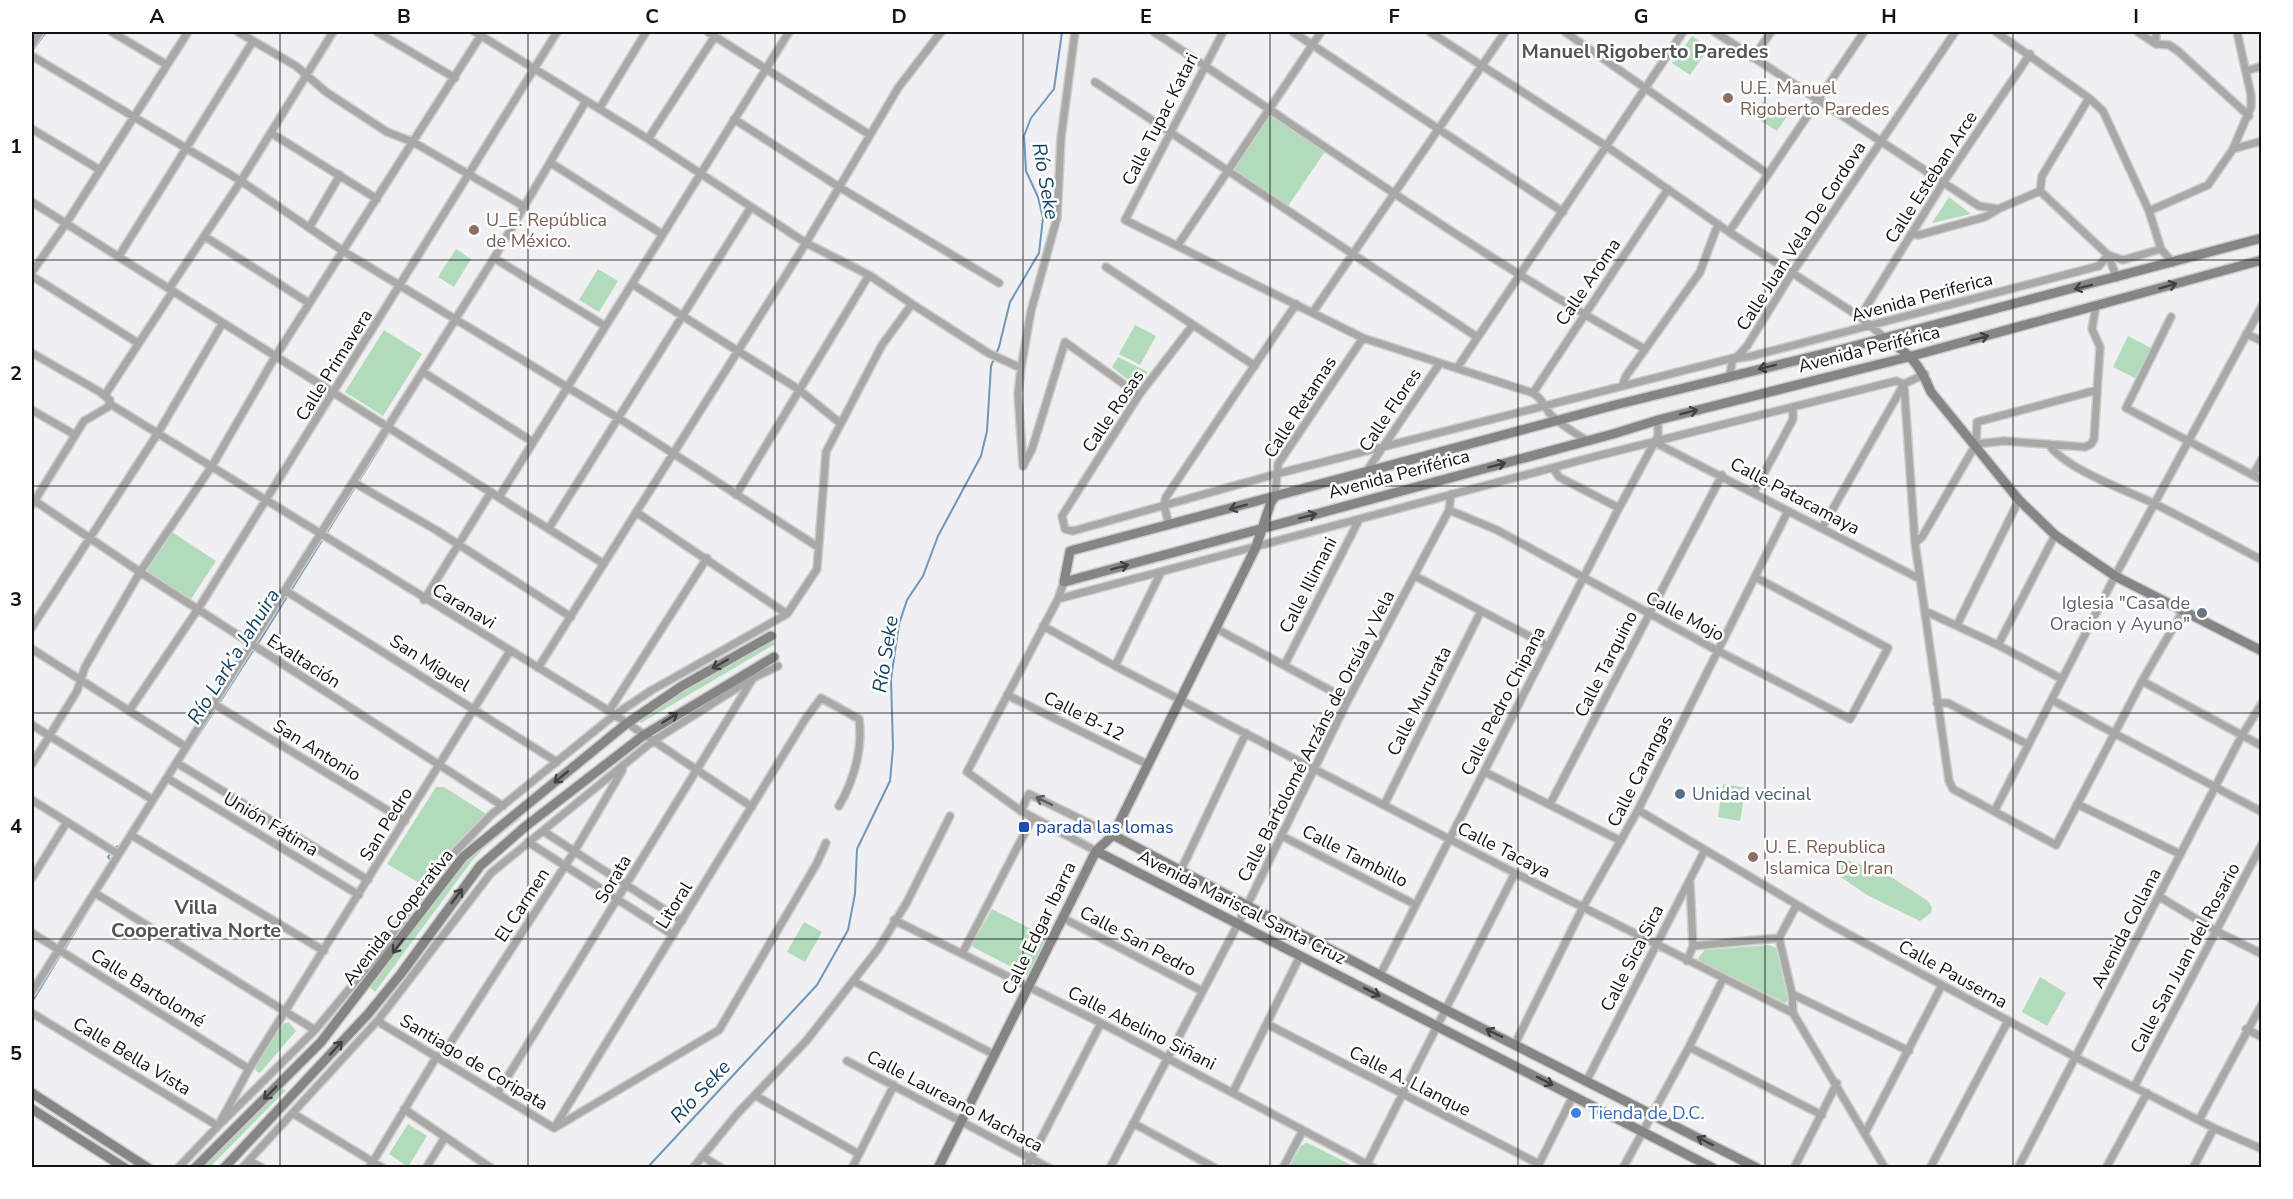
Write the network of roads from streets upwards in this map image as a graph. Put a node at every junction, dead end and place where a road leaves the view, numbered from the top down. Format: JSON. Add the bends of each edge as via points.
{"nodes":[{"id":1,"x":40,"y":32,"type":"edge"},
{"id":2,"x":112,"y":32,"type":"edge"},
{"id":3,"x":188,"y":32,"type":"edge"},
{"id":4,"x":238,"y":32,"type":"edge"},
{"id":5,"x":333,"y":32,"type":"edge"},
{"id":6,"x":377,"y":32,"type":"edge"},
{"id":7,"x":557,"y":32,"type":"edge"},
{"id":8,"x":646,"y":32,"type":"edge"},
{"id":9,"x":708,"y":32,"type":"edge"},
{"id":10,"x":789,"y":32,"type":"edge"},
{"id":11,"x":941,"y":32,"type":"edge"},
{"id":12,"x":1075,"y":32,"type":"edge"},
{"id":13,"x":1154,"y":32,"type":"edge"},
{"id":14,"x":1223,"y":32,"type":"edge"},
{"id":15,"x":1293,"y":32,"type":"edge"},
{"id":16,"x":1321,"y":32,"type":"edge"},
{"id":17,"x":1430,"y":32,"type":"edge"},
{"id":18,"x":1505,"y":32,"type":"edge"},
{"id":19,"x":1566,"y":32,"type":"edge"},
{"id":20,"x":1683,"y":32,"type":"edge"},
{"id":21,"x":1715,"y":32,"type":"edge"},
{"id":22,"x":1771,"y":32,"type":"edge"},
{"id":23,"x":1864,"y":32,"type":"edge"},
{"id":24,"x":1955,"y":32,"type":"edge"},
{"id":25,"x":1996,"y":32,"type":"edge"},
{"id":26,"x":2138,"y":32,"type":"edge"},
{"id":27,"x":2147,"y":32,"type":"edge"},
{"id":28,"x":2156,"y":32,"type":"edge"},
{"id":29,"x":2237,"y":32,"type":"edge"},
{"id":30,"x":480,"y":33,"type":"edge"},
{"id":31,"x":715,"y":36,"type":"junction"},
{"id":32,"x":254,"y":41,"type":"junction"},
{"id":33,"x":2153,"y":42,"type":"junction"},
{"id":34,"x":32,"y":44,"type":"edge"},
{"id":35,"x":1312,"y":44,"type":"junction"},
{"id":36,"x":2030,"y":54,"type":"junction"},
{"id":37,"x":32,"y":56,"type":"edge"},
{"id":38,"x":1753,"y":58,"type":"junction"},
{"id":39,"x":167,"y":65,"type":"junction"},
{"id":40,"x":1205,"y":65,"type":"junction"},
{"id":41,"x":1483,"y":66,"type":"junction"},
{"id":42,"x":2262,"y":66,"type":"edge"},
{"id":43,"x":533,"y":69,"type":"junction"},
{"id":44,"x":765,"y":69,"type":"junction"},
{"id":45,"x":2246,"y":71,"type":"junction"},
{"id":46,"x":306,"y":75,"type":"junction"},
{"id":47,"x":455,"y":78,"type":"junction"},
{"id":48,"x":1095,"y":82,"type":"dead end"},
{"id":49,"x":1647,"y":88,"type":"junction"},
{"id":50,"x":2089,"y":98,"type":"junction"},
{"id":51,"x":586,"y":101,"type":"junction"},
{"id":52,"x":1818,"y":101,"type":"junction"},
{"id":53,"x":599,"y":109,"type":"junction"},
{"id":54,"x":1271,"y":109,"type":"junction"},
{"id":55,"x":2248,"y":116,"type":"junction"},
{"id":56,"x":135,"y":117,"type":"junction"},
{"id":57,"x":734,"y":118,"type":"junction"},
{"id":58,"x":32,"y":129,"type":"edge"},
{"id":59,"x":1437,"y":130,"type":"junction"},
{"id":60,"x":1171,"y":132,"type":"junction"},
{"id":61,"x":271,"y":133,"type":"junction"},
{"id":62,"x":870,"y":135,"type":"junction"},
{"id":63,"x":648,"y":139,"type":"junction"},
{"id":64,"x":1881,"y":141,"type":"junction"},
{"id":65,"x":2262,"y":141,"type":"edge"},
{"id":66,"x":413,"y":142,"type":"junction"},
{"id":67,"x":1606,"y":146,"type":"junction"},
{"id":68,"x":186,"y":149,"type":"junction"},
{"id":69,"x":2233,"y":149,"type":"junction"},
{"id":70,"x":551,"y":163,"type":"junction"},
{"id":71,"x":100,"y":170,"type":"junction"},
{"id":72,"x":1227,"y":170,"type":"junction"},
{"id":73,"x":468,"y":173,"type":"junction"},
{"id":74,"x":700,"y":173,"type":"junction"},
{"id":75,"x":1768,"y":174,"type":"junction"},
{"id":76,"x":340,"y":176,"type":"junction"},
{"id":77,"x":241,"y":181,"type":"junction"},
{"id":78,"x":1942,"y":183,"type":"junction"},
{"id":79,"x":839,"y":187,"type":"junction"},
{"id":80,"x":1668,"y":189,"type":"junction"},
{"id":81,"x":1395,"y":191,"type":"junction"},
{"id":82,"x":2040,"y":191,"type":"junction"},
{"id":83,"x":377,"y":199,"type":"junction"},
{"id":84,"x":32,"y":202,"type":"edge"},
{"id":85,"x":525,"y":207,"type":"junction"},
{"id":86,"x":751,"y":207,"type":"junction"},
{"id":87,"x":1998,"y":209,"type":"junction"},
{"id":88,"x":2149,"y":211,"type":"junction"},
{"id":89,"x":1563,"y":212,"type":"junction"},
{"id":90,"x":67,"y":222,"type":"junction"},
{"id":91,"x":1718,"y":224,"type":"junction"},
{"id":92,"x":309,"y":228,"type":"junction"},
{"id":93,"x":1729,"y":232,"type":"junction"},
{"id":94,"x":662,"y":234,"type":"junction"},
{"id":95,"x":1911,"y":234,"type":"junction"},
{"id":96,"x":204,"y":236,"type":"junction"},
{"id":97,"x":2262,"y":238,"type":"edge"},
{"id":98,"x":806,"y":243,"type":"junction"},
{"id":99,"x":1178,"y":245,"type":"junction"},
{"id":100,"x":2161,"y":249,"type":"junction"},
{"id":101,"x":343,"y":251,"type":"junction"},
{"id":102,"x":1352,"y":255,"type":"junction"},
{"id":103,"x":2108,"y":255,"type":"junction"},
{"id":104,"x":119,"y":256,"type":"junction"},
{"id":105,"x":494,"y":258,"type":"junction"},
{"id":106,"x":2262,"y":260,"type":"edge"},
{"id":107,"x":2173,"y":263,"type":"junction"},
{"id":108,"x":1106,"y":267,"type":"dead end"},
{"id":109,"x":1792,"y":273,"type":"junction"},
{"id":110,"x":32,"y":274,"type":"edge"},
{"id":111,"x":1519,"y":274,"type":"junction"},
{"id":112,"x":869,"y":275,"type":"junction"},
{"id":113,"x":2117,"y":278,"type":"junction"},
{"id":114,"x":999,"y":283,"type":"dead end"},
{"id":115,"x":632,"y":284,"type":"junction"},
{"id":116,"x":401,"y":286,"type":"junction"},
{"id":117,"x":171,"y":290,"type":"junction"},
{"id":118,"x":309,"y":303,"type":"junction"},
{"id":119,"x":912,"y":304,"type":"junction"},
{"id":120,"x":1296,"y":304,"type":"junction"},
{"id":121,"x":2096,"y":306,"type":"junction"},
{"id":122,"x":2262,"y":306,"type":"edge"},
{"id":123,"x":1313,"y":312,"type":"junction"},
{"id":124,"x":1584,"y":315,"type":"junction"},
{"id":125,"x":683,"y":316,"type":"junction"},
{"id":126,"x":1860,"y":317,"type":"junction"},
{"id":127,"x":2172,"y":317,"type":"dead end"},
{"id":128,"x":455,"y":321,"type":"junction"},
{"id":129,"x":222,"y":324,"type":"junction"},
{"id":130,"x":605,"y":326,"type":"junction"},
{"id":131,"x":1192,"y":326,"type":"junction"},
{"id":132,"x":1870,"y":326,"type":"junction"},
{"id":133,"x":2246,"y":334,"type":"junction"},
{"id":134,"x":1477,"y":337,"type":"junction"},
{"id":135,"x":1363,"y":338,"type":"junction"},
{"id":136,"x":1885,"y":338,"type":"junction"},
{"id":137,"x":2262,"y":341,"type":"edge"},
{"id":138,"x":138,"y":343,"type":"junction"},
{"id":139,"x":1644,"y":349,"type":"junction"},
{"id":140,"x":739,"y":350,"type":"junction"},
{"id":141,"x":32,"y":353,"type":"edge"},
{"id":142,"x":1912,"y":356,"type":"junction"},
{"id":143,"x":275,"y":357,"type":"junction"},
{"id":144,"x":1733,"y":359,"type":"junction"},
{"id":145,"x":1440,"y":363,"type":"junction"},
{"id":146,"x":1255,"y":366,"type":"junction"},
{"id":147,"x":1021,"y":368,"type":"junction"},
{"id":148,"x":1456,"y":368,"type":"junction"},
{"id":149,"x":423,"y":372,"type":"junction"},
{"id":150,"x":1925,"y":374,"type":"junction"},
{"id":151,"x":1729,"y":377,"type":"junction"},
{"id":152,"x":1904,"y":384,"type":"junction"},
{"id":153,"x":1622,"y":386,"type":"junction"},
{"id":154,"x":566,"y":388,"type":"junction"},
{"id":155,"x":798,"y":389,"type":"junction"},
{"id":156,"x":2097,"y":390,"type":"junction"},
{"id":157,"x":1533,"y":393,"type":"junction"},
{"id":158,"x":103,"y":394,"type":"junction"},
{"id":159,"x":333,"y":394,"type":"junction"},
{"id":160,"x":1139,"y":395,"type":"junction"},
{"id":161,"x":110,"y":404,"type":"junction"},
{"id":162,"x":1545,"y":407,"type":"junction"},
{"id":163,"x":1793,"y":407,"type":"junction"},
{"id":164,"x":32,"y":410,"type":"edge"},
{"id":165,"x":617,"y":418,"type":"junction"},
{"id":166,"x":1658,"y":420,"type":"junction"},
{"id":167,"x":1559,"y":422,"type":"junction"},
{"id":168,"x":840,"y":423,"type":"junction"},
{"id":169,"x":388,"y":428,"type":"junction"},
{"id":170,"x":158,"y":433,"type":"junction"},
{"id":171,"x":75,"y":435,"type":"junction"},
{"id":172,"x":1588,"y":441,"type":"junction"},
{"id":173,"x":2189,"y":441,"type":"junction"},
{"id":174,"x":533,"y":442,"type":"junction"},
{"id":175,"x":1654,"y":442,"type":"junction"},
{"id":176,"x":1976,"y":444,"type":"junction"},
{"id":177,"x":2049,"y":444,"type":"junction"},
{"id":178,"x":1382,"y":448,"type":"junction"},
{"id":179,"x":672,"y":453,"type":"junction"},
{"id":180,"x":2262,"y":459,"type":"edge"},
{"id":181,"x":212,"y":466,"type":"junction"},
{"id":182,"x":1553,"y":468,"type":"junction"},
{"id":183,"x":1365,"y":473,"type":"junction"},
{"id":184,"x":1276,"y":474,"type":"junction"},
{"id":185,"x":1722,"y":475,"type":"junction"},
{"id":186,"x":2253,"y":475,"type":"junction"},
{"id":187,"x":2262,"y":480,"type":"edge"},
{"id":188,"x":353,"y":482,"type":"junction"},
{"id":189,"x":491,"y":492,"type":"junction"},
{"id":190,"x":1754,"y":492,"type":"junction"},
{"id":191,"x":1451,"y":494,"type":"junction"},
{"id":192,"x":736,"y":495,"type":"junction"},
{"id":193,"x":499,"y":497,"type":"junction"},
{"id":194,"x":1275,"y":497,"type":"junction"},
{"id":195,"x":266,"y":500,"type":"junction"},
{"id":196,"x":2019,"y":500,"type":"junction"},
{"id":197,"x":32,"y":501,"type":"edge"},
{"id":198,"x":2155,"y":504,"type":"junction"},
{"id":199,"x":1164,"y":505,"type":"junction"},
{"id":200,"x":1619,"y":508,"type":"junction"},
{"id":201,"x":1449,"y":510,"type":"junction"},
{"id":202,"x":1788,"y":511,"type":"junction"},
{"id":203,"x":636,"y":512,"type":"junction"},
{"id":204,"x":1359,"y":520,"type":"junction"},
{"id":205,"x":1169,"y":525,"type":"junction"},
{"id":206,"x":549,"y":528,"type":"junction"},
{"id":207,"x":1264,"y":528,"type":"junction"},
{"id":208,"x":1822,"y":528,"type":"junction"},
{"id":209,"x":321,"y":533,"type":"junction"},
{"id":210,"x":2055,"y":535,"type":"junction"},
{"id":211,"x":88,"y":536,"type":"junction"},
{"id":212,"x":1914,"y":543,"type":"junction"},
{"id":213,"x":457,"y":544,"type":"junction"},
{"id":214,"x":818,"y":547,"type":"junction"},
{"id":215,"x":1256,"y":547,"type":"junction"},
{"id":216,"x":707,"y":558,"type":"junction"},
{"id":217,"x":2262,"y":560,"type":"edge"},
{"id":218,"x":604,"y":564,"type":"junction"},
{"id":219,"x":140,"y":572,"type":"junction"},
{"id":220,"x":1161,"y":572,"type":"junction"},
{"id":221,"x":1415,"y":576,"type":"junction"},
{"id":222,"x":2115,"y":576,"type":"junction"},
{"id":223,"x":1755,"y":577,"type":"junction"},
{"id":224,"x":1583,"y":578,"type":"junction"},
{"id":225,"x":1920,"y":579,"type":"junction"},
{"id":226,"x":1064,"y":582,"type":"junction"},
{"id":227,"x":286,"y":591,"type":"junction"},
{"id":228,"x":1058,"y":599,"type":"junction"},
{"id":229,"x":424,"y":600,"type":"junction"},
{"id":230,"x":198,"y":609,"type":"junction"},
{"id":231,"x":1481,"y":611,"type":"junction"},
{"id":232,"x":1925,"y":611,"type":"junction"},
{"id":233,"x":2183,"y":611,"type":"junction"},
{"id":234,"x":788,"y":614,"type":"junction"},
{"id":235,"x":1649,"y":614,"type":"junction"},
{"id":236,"x":571,"y":617,"type":"junction"},
{"id":237,"x":1957,"y":625,"type":"junction"},
{"id":238,"x":1043,"y":626,"type":"junction"},
{"id":239,"x":32,"y":627,"type":"edge"},
{"id":240,"x":1216,"y":629,"type":"junction"},
{"id":241,"x":771,"y":636,"type":"dead end"},
{"id":242,"x":252,"y":644,"type":"junction"},
{"id":243,"x":1998,"y":645,"type":"junction"},
{"id":244,"x":1548,"y":646,"type":"junction"},
{"id":245,"x":32,"y":649,"type":"edge"},
{"id":246,"x":510,"y":651,"type":"junction"},
{"id":247,"x":1718,"y":651,"type":"junction"},
{"id":248,"x":2262,"y":651,"type":"edge"},
{"id":249,"x":774,"y":657,"type":"dead end"},
{"id":250,"x":1285,"y":664,"type":"junction"},
{"id":251,"x":778,"y":666,"type":"dead end"},
{"id":252,"x":1115,"y":666,"type":"junction"},
{"id":253,"x":538,"y":668,"type":"junction"},
{"id":254,"x":753,"y":678,"type":"junction"},
{"id":255,"x":2062,"y":679,"type":"junction"},
{"id":256,"x":80,"y":680,"type":"junction"},
{"id":257,"x":2142,"y":681,"type":"junction"},
{"id":258,"x":1007,"y":695,"type":"junction"},
{"id":259,"x":1180,"y":699,"type":"junction"},
{"id":260,"x":1348,"y":700,"type":"junction"},
{"id":261,"x":2052,"y":700,"type":"junction"},
{"id":262,"x":1937,"y":702,"type":"junction"},
{"id":263,"x":2262,"y":703,"type":"edge"},
{"id":264,"x":214,"y":704,"type":"junction"},
{"id":265,"x":475,"y":709,"type":"junction"},
{"id":266,"x":129,"y":711,"type":"junction"},
{"id":267,"x":611,"y":713,"type":"junction"},
{"id":268,"x":626,"y":724,"type":"junction"},
{"id":269,"x":32,"y":725,"type":"edge"},
{"id":270,"x":1246,"y":733,"type":"junction"},
{"id":271,"x":644,"y":735,"type":"junction"},
{"id":272,"x":2114,"y":735,"type":"junction"},
{"id":273,"x":49,"y":736,"type":"junction"},
{"id":274,"x":2241,"y":737,"type":"junction"},
{"id":275,"x":653,"y":741,"type":"junction"},
{"id":276,"x":2027,"y":744,"type":"junction"},
{"id":277,"x":2262,"y":746,"type":"edge"},
{"id":278,"x":186,"y":747,"type":"junction"},
{"id":279,"x":557,"y":762,"type":"junction"},
{"id":280,"x":177,"y":763,"type":"junction"},
{"id":281,"x":32,"y":764,"type":"edge"},
{"id":282,"x":1147,"y":764,"type":"junction"},
{"id":283,"x":623,"y":765,"type":"junction"},
{"id":284,"x":441,"y":766,"type":"junction"},
{"id":285,"x":696,"y":769,"type":"junction"},
{"id":286,"x":1314,"y":769,"type":"junction"},
{"id":287,"x":1485,"y":772,"type":"junction"},
{"id":288,"x":167,"y":777,"type":"junction"},
{"id":289,"x":2216,"y":787,"type":"junction"},
{"id":290,"x":32,"y":800,"type":"edge"},
{"id":291,"x":153,"y":800,"type":"junction"},
{"id":292,"x":1550,"y":804,"type":"junction"},
{"id":293,"x":2077,"y":804,"type":"junction"},
{"id":294,"x":1384,"y":805,"type":"junction"},
{"id":295,"x":503,"y":806,"type":"junction"},
{"id":296,"x":839,"y":806,"type":"dead end"},
{"id":297,"x":752,"y":807,"type":"junction"},
{"id":298,"x":1638,"y":810,"type":"junction"},
{"id":299,"x":1995,"y":810,"type":"junction"},
{"id":300,"x":1021,"y":811,"type":"junction"},
{"id":301,"x":2262,"y":812,"type":"edge"},
{"id":302,"x":950,"y":816,"type":"dead end"},
{"id":303,"x":1033,"y":818,"type":"junction"},
{"id":304,"x":405,"y":821,"type":"junction"},
{"id":305,"x":67,"y":822,"type":"junction"},
{"id":306,"x":543,"y":831,"type":"junction"},
{"id":307,"x":131,"y":835,"type":"junction"},
{"id":308,"x":1113,"y":835,"type":"junction"},
{"id":309,"x":1282,"y":836,"type":"junction"},
{"id":310,"x":1449,"y":838,"type":"junction"},
{"id":311,"x":1621,"y":841,"type":"junction"},
{"id":312,"x":528,"y":842,"type":"junction"},
{"id":313,"x":826,"y":843,"type":"dead end"},
{"id":314,"x":2262,"y":844,"type":"edge"},
{"id":315,"x":1096,"y":850,"type":"junction"},
{"id":316,"x":1705,"y":850,"type":"junction"},
{"id":317,"x":574,"y":852,"type":"junction"},
{"id":318,"x":118,"y":854,"type":"junction"},
{"id":319,"x":2180,"y":854,"type":"junction"},
{"id":320,"x":565,"y":866,"type":"junction"},
{"id":321,"x":1181,"y":870,"type":"junction"},
{"id":322,"x":1515,"y":873,"type":"junction"},
{"id":323,"x":32,"y":878,"type":"edge"},
{"id":324,"x":368,"y":880,"type":"junction"},
{"id":325,"x":1689,"y":880,"type":"junction"},
{"id":326,"x":626,"y":885,"type":"junction"},
{"id":327,"x":95,"y":893,"type":"junction"},
{"id":328,"x":359,"y":895,"type":"junction"},
{"id":329,"x":2160,"y":897,"type":"junction"},
{"id":330,"x":618,"y":900,"type":"junction"},
{"id":331,"x":1247,"y":903,"type":"junction"},
{"id":332,"x":1414,"y":904,"type":"junction"},
{"id":333,"x":1796,"y":906,"type":"junction"},
{"id":334,"x":1583,"y":908,"type":"junction"},
{"id":335,"x":1062,"y":918,"type":"junction"},
{"id":336,"x":894,"y":920,"type":"junction"},
{"id":337,"x":682,"y":921,"type":"junction"},
{"id":338,"x":1239,"y":922,"type":"junction"},
{"id":339,"x":2216,"y":931,"type":"junction"},
{"id":340,"x":32,"y":933,"type":"edge"},
{"id":341,"x":673,"y":935,"type":"junction"},
{"id":342,"x":1779,"y":939,"type":"junction"},
{"id":343,"x":1656,"y":944,"type":"junction"},
{"id":344,"x":1693,"y":946,"type":"junction"},
{"id":345,"x":58,"y":950,"type":"junction"},
{"id":346,"x":324,"y":951,"type":"junction"},
{"id":347,"x":962,"y":954,"type":"junction"},
{"id":348,"x":2262,"y":954,"type":"edge"},
{"id":349,"x":1300,"y":956,"type":"junction"},
{"id":350,"x":1687,"y":961,"type":"junction"},
{"id":351,"x":1380,"y":975,"type":"junction"},
{"id":352,"x":1723,"y":979,"type":"junction"},
{"id":353,"x":853,"y":981,"type":"junction"},
{"id":354,"x":1942,"y":985,"type":"junction"},
{"id":355,"x":1028,"y":987,"type":"junction"},
{"id":356,"x":1200,"y":990,"type":"junction"},
{"id":357,"x":32,"y":992,"type":"edge"},
{"id":358,"x":1792,"y":994,"type":"junction"},
{"id":359,"x":2262,"y":1004,"type":"edge"},
{"id":360,"x":1446,"y":1010,"type":"junction"},
{"id":361,"x":285,"y":1011,"type":"junction"},
{"id":362,"x":1793,"y":1012,"type":"junction"},
{"id":363,"x":32,"y":1013,"type":"edge"},
{"id":364,"x":379,"y":1019,"type":"junction"},
{"id":365,"x":2008,"y":1021,"type":"junction"},
{"id":366,"x":1101,"y":1023,"type":"junction"},
{"id":367,"x":1267,"y":1023,"type":"junction"},
{"id":368,"x":1437,"y":1025,"type":"junction"},
{"id":369,"x":2246,"y":1029,"type":"junction"},
{"id":370,"x":315,"y":1030,"type":"junction"},
{"id":371,"x":2262,"y":1037,"type":"edge"},
{"id":372,"x":1515,"y":1044,"type":"junction"},
{"id":373,"x":1689,"y":1047,"type":"junction"},
{"id":374,"x":1909,"y":1051,"type":"junction"},
{"id":375,"x":995,"y":1055,"type":"junction"},
{"id":376,"x":439,"y":1057,"type":"junction"},
{"id":377,"x":2077,"y":1058,"type":"junction"},
{"id":378,"x":1167,"y":1059,"type":"junction"},
{"id":379,"x":847,"y":1060,"type":"dead end"},
{"id":380,"x":249,"y":1069,"type":"junction"},
{"id":381,"x":1587,"y":1080,"type":"junction"},
{"id":382,"x":1837,"y":1083,"type":"junction"},
{"id":383,"x":894,"y":1085,"type":"junction"},
{"id":384,"x":2134,"y":1087,"type":"junction"},
{"id":385,"x":1233,"y":1092,"type":"junction"},
{"id":386,"x":32,"y":1093,"type":"edge"},
{"id":387,"x":2147,"y":1093,"type":"junction"},
{"id":388,"x":497,"y":1094,"type":"junction"},
{"id":389,"x":1402,"y":1094,"type":"junction"},
{"id":390,"x":756,"y":1096,"type":"junction"},
{"id":391,"x":1573,"y":1096,"type":"junction"},
{"id":392,"x":32,"y":1109,"type":"edge"},
{"id":393,"x":404,"y":1109,"type":"junction"},
{"id":394,"x":294,"y":1114,"type":"junction"},
{"id":395,"x":1652,"y":1114,"type":"junction"},
{"id":396,"x":1822,"y":1115,"type":"junction"},
{"id":397,"x":2199,"y":1120,"type":"junction"},
{"id":398,"x":962,"y":1121,"type":"junction"},
{"id":399,"x":1133,"y":1123,"type":"junction"},
{"id":400,"x":218,"y":1126,"type":"junction"},
{"id":401,"x":554,"y":1128,"type":"junction"},
{"id":402,"x":2214,"y":1128,"type":"junction"},
{"id":403,"x":1303,"y":1130,"type":"junction"},
{"id":404,"x":1642,"y":1131,"type":"junction"},
{"id":405,"x":1865,"y":1133,"type":"junction"},
{"id":406,"x":445,"y":1137,"type":"junction"},
{"id":407,"x":2262,"y":1149,"type":"edge"},
{"id":408,"x":859,"y":1154,"type":"junction"},
{"id":409,"x":702,"y":1156,"type":"junction"},
{"id":410,"x":1031,"y":1158,"type":"junction"},
{"id":411,"x":249,"y":1160,"type":"junction"},
{"id":412,"x":371,"y":1164,"type":"edge"},
{"id":413,"x":1367,"y":1164,"type":"junction"},
{"id":414,"x":1538,"y":1166,"type":"edge"},
{"id":415,"x":125,"y":1167,"type":"edge"},
{"id":416,"x":148,"y":1167,"type":"edge"},
{"id":417,"x":178,"y":1167,"type":"edge"},
{"id":418,"x":195,"y":1167,"type":"edge"},
{"id":419,"x":224,"y":1167,"type":"edge"},
{"id":420,"x":242,"y":1167,"type":"edge"},
{"id":421,"x":262,"y":1167,"type":"edge"},
{"id":422,"x":383,"y":1167,"type":"edge"},
{"id":423,"x":426,"y":1167,"type":"edge"},
{"id":424,"x":491,"y":1167,"type":"edge"},
{"id":425,"x":693,"y":1167,"type":"edge"},
{"id":426,"x":721,"y":1167,"type":"edge"},
{"id":427,"x":852,"y":1167,"type":"edge"},
{"id":428,"x":938,"y":1167,"type":"edge"},
{"id":429,"x":1026,"y":1167,"type":"edge"},
{"id":430,"x":1049,"y":1167,"type":"edge"},
{"id":431,"x":1110,"y":1167,"type":"edge"},
{"id":432,"x":1215,"y":1167,"type":"edge"},
{"id":433,"x":1283,"y":1167,"type":"edge"},
{"id":434,"x":1374,"y":1167,"type":"edge"},
{"id":435,"x":1623,"y":1167,"type":"edge"},
{"id":436,"x":1713,"y":1167,"type":"edge"},
{"id":437,"x":1757,"y":1167,"type":"edge"},
{"id":438,"x":1794,"y":1167,"type":"edge"},
{"id":439,"x":1885,"y":1167,"type":"edge"},
{"id":440,"x":1930,"y":1167,"type":"edge"},
{"id":441,"x":2018,"y":1167,"type":"edge"},
{"id":442,"x":2106,"y":1167,"type":"edge"},
{"id":443,"x":2193,"y":1167,"type":"edge"}],
"edges":[{"from":1,"to":34,"type":"street"},
{"from":2,"to":39,"type":"street"},
{"from":3,"to":39,"type":"street"},
{"from":4,"to":32,"type":"street"},
{"from":5,"to":46,"type":"street"},
{"from":6,"to":47,"type":"street"},
{"from":7,"to":43,"type":"street","name":"Calle Primavera"},
{"from":8,"to":53,"type":"street"},
{"from":9,"to":31,"type":"street"},
{"from":10,"to":44,"type":"street"},
{"from":11,"to":62,"type":"street","via":[[898,88]]},
{"from":12,"to":147,"type":"street","via":[[1061,138],[1057,218],[1031,311]]},
{"from":13,"to":40,"type":"street"},
{"from":14,"to":40,"type":"street","name":"Calle Tupac Katari"},
{"from":15,"to":35,"type":"street"},
{"from":16,"to":35,"type":"street"},
{"from":17,"to":41,"type":"street"},
{"from":18,"to":41,"type":"street"},
{"from":19,"to":49,"type":"street"},
{"from":20,"to":49,"type":"street"},
{"from":21,"to":38,"type":"street"},
{"from":22,"to":38,"type":"street"},
{"from":23,"to":52,"type":"street"},
{"from":24,"to":64,"type":"street","name":"Calle Juan Vela De Cordova"},
{"from":25,"to":36,"type":"street"},
{"from":26,"to":33,"type":"street"},
{"from":27,"to":33,"type":"street"},
{"from":28,"to":33,"type":"street"},
{"from":29,"to":45,"type":"street"},
{"from":30,"to":43,"type":"street"},
{"from":30,"to":47,"type":"street"},
{"from":31,"to":44,"type":"street"},
{"from":31,"to":63,"type":"street"},
{"from":32,"to":46,"type":"street"},
{"from":32,"to":68,"type":"street"},
{"from":33,"to":55,"type":"street","via":[[2178,51]]},
{"from":35,"to":54,"type":"street"},
{"from":35,"to":59,"type":"street"},
{"from":36,"to":50,"type":"street"},
{"from":36,"to":78,"type":"street","name":"Calle Esteban Arce"},
{"from":37,"to":56,"type":"street"},
{"from":38,"to":52,"type":"street"},
{"from":39,"to":56,"type":"street"},
{"from":40,"to":54,"type":"street"},
{"from":40,"to":60,"type":"street","name":"Calle Tupac Katari"},
{"from":41,"to":59,"type":"street"},
{"from":41,"to":67,"type":"street"},
{"from":42,"to":45,"type":"street"},
{"from":43,"to":51,"type":"street"},
{"from":43,"to":73,"type":"street","name":"Calle Primavera"},
{"from":44,"to":57,"type":"street"},
{"from":44,"to":62,"type":"street"},
{"from":45,"to":55,"type":"street","via":[[2251,95]]},
{"from":46,"to":61,"type":"street"},
{"from":46,"to":66,"type":"street","via":[[387,132]]},
{"from":47,"to":66,"type":"street"},
{"from":48,"to":60,"type":"street"},
{"from":49,"to":67,"type":"street"},
{"from":49,"to":75,"type":"street"},
{"from":50,"to":82,"type":"street","via":[[2042,176]]},
{"from":50,"to":88,"type":"street","via":[[2103,111]]},
{"from":51,"to":53,"type":"street"},
{"from":51,"to":70,"type":"street"},
{"from":52,"to":64,"type":"street"},
{"from":52,"to":75,"type":"street"},
{"from":53,"to":63,"type":"street"},
{"from":54,"to":72,"type":"street"},
{"from":54,"to":81,"type":"street"},
{"from":55,"to":69,"type":"street"},
{"from":56,"to":68,"type":"street"},
{"from":56,"to":71,"type":"street"},
{"from":57,"to":74,"type":"street"},
{"from":57,"to":79,"type":"street"},
{"from":58,"to":71,"type":"street"},
{"from":59,"to":81,"type":"street"},
{"from":59,"to":89,"type":"street"},
{"from":60,"to":72,"type":"street"},
{"from":60,"to":99,"type":"street","name":"Calle Tupac Katari","via":[[1125,220]]},
{"from":61,"to":76,"type":"street"},
{"from":61,"to":77,"type":"street"},
{"from":62,"to":79,"type":"street"},
{"from":63,"to":74,"type":"street"},
{"from":64,"to":78,"type":"street"},
{"from":64,"to":109,"type":"street","name":"Calle Juan Vela De Cordova"},
{"from":65,"to":69,"type":"street"},
{"from":66,"to":73,"type":"street"},
{"from":66,"to":83,"type":"street"},
{"from":67,"to":80,"type":"street"},
{"from":67,"to":89,"type":"street"},
{"from":68,"to":77,"type":"street"},
{"from":68,"to":104,"type":"street"},
{"from":69,"to":88,"type":"street","via":[[2208,185]]},
{"from":70,"to":85,"type":"street"},
{"from":70,"to":94,"type":"street"},
{"from":71,"to":90,"type":"street"},
{"from":72,"to":99,"type":"street"},
{"from":72,"to":102,"type":"street"},
{"from":73,"to":85,"type":"street"},
{"from":73,"to":116,"type":"street","name":"Calle Primavera"},
{"from":74,"to":86,"type":"street"},
{"from":74,"to":94,"type":"street"},
{"from":75,"to":93,"type":"street"},
{"from":76,"to":83,"type":"street"},
{"from":76,"to":92,"type":"street"},
{"from":77,"to":92,"type":"street"},
{"from":77,"to":96,"type":"street"},
{"from":78,"to":87,"type":"street","via":[[1979,206]]},
{"from":78,"to":95,"type":"street","name":"Calle Esteban Arce"},
{"from":79,"to":98,"type":"street"},
{"from":79,"to":114,"type":"street"},
{"from":80,"to":91,"type":"street"},
{"from":80,"to":124,"type":"street","name":"Calle Aroma"},
{"from":81,"to":102,"type":"street"},
{"from":81,"to":111,"type":"street"},
{"from":82,"to":87,"type":"street"},
{"from":82,"to":103,"type":"street"},
{"from":83,"to":101,"type":"street"},
{"from":84,"to":90,"type":"street"},
{"from":85,"to":105,"type":"street"},
{"from":86,"to":98,"type":"street"},
{"from":86,"to":125,"type":"street"},
{"from":87,"to":95,"type":"street","via":[[1985,217]]},
{"from":88,"to":100,"type":"street"},
{"from":89,"to":111,"type":"street"},
{"from":90,"to":104,"type":"street"},
{"from":90,"to":110,"type":"street"},
{"from":91,"to":93,"type":"street"},
{"from":91,"to":139,"type":"street","via":[[1700,272]]},
{"from":92,"to":101,"type":"street"},
{"from":93,"to":109,"type":"street"},
{"from":94,"to":115,"type":"street"},
{"from":95,"to":126,"type":"street","name":"Calle Esteban Arce"},
{"from":96,"to":117,"type":"street"},
{"from":96,"to":118,"type":"street"},
{"from":97,"to":107,"type":"street","name":"Avenida Periférica"},
{"from":98,"to":112,"type":"street"},
{"from":98,"to":140,"type":"street"},
{"from":99,"to":120,"type":"street"},
{"from":100,"to":103,"type":"street","via":[[2123,260]]},
{"from":100,"to":107,"type":"street"},
{"from":101,"to":116,"type":"street"},
{"from":101,"to":118,"type":"street"},
{"from":102,"to":123,"type":"street"},
{"from":102,"to":134,"type":"street"},
{"from":103,"to":113,"type":"street"},
{"from":103,"to":132,"type":"street","name":"Avenida Periferica","via":[[2099,266]]},
{"from":104,"to":117,"type":"street"},
{"from":105,"to":128,"type":"street"},
{"from":105,"to":130,"type":"street"},
{"from":121,"to":106,"type":"street","name":"Avenida Periférica","one_way":true},
{"from":107,"to":113,"type":"street","name":"Avenida Periférica"},
{"from":108,"to":131,"type":"street"},
{"from":109,"to":126,"type":"street"},
{"from":109,"to":144,"type":"street","name":"Calle Juan Vela De Cordova","via":[[1747,346]]},
{"from":110,"to":138,"type":"street"},
{"from":111,"to":124,"type":"street"},
{"from":111,"to":134,"type":"street"},
{"from":112,"to":119,"type":"street"},
{"from":112,"to":155,"type":"street"},
{"from":113,"to":136,"type":"street","name":"Avenida Periférica","one_way":true},
{"from":115,"to":125,"type":"street"},
{"from":115,"to":130,"type":"street"},
{"from":116,"to":128,"type":"street"},
{"from":116,"to":159,"type":"street","name":"Calle Primavera"},
{"from":117,"to":129,"type":"street"},
{"from":117,"to":138,"type":"street"},
{"from":118,"to":143,"type":"street"},
{"from":119,"to":147,"type":"street","via":[[998,359]]},
{"from":119,"to":168,"type":"street","via":[[885,339]]},
{"from":120,"to":123,"type":"street"},
{"from":120,"to":146,"type":"street"},
{"from":142,"to":121,"type":"street","name":"Avenida Periférica","one_way":true},
{"from":121,"to":156,"type":"street","via":[[2092,329],[2100,347]]},
{"from":122,"to":133,"type":"street"},
{"from":123,"to":135,"type":"street"},
{"from":124,"to":139,"type":"street"},
{"from":124,"to":157,"type":"street","name":"Calle Aroma"},
{"from":125,"to":140,"type":"street"},
{"from":125,"to":165,"type":"street"},
{"from":126,"to":132,"type":"street"},
{"from":127,"to":173,"type":"street","via":[[2126,408]]},
{"from":128,"to":149,"type":"street"},
{"from":128,"to":154,"type":"street"},
{"from":129,"to":143,"type":"street"},
{"from":129,"to":170,"type":"street"},
{"from":130,"to":154,"type":"street"},
{"from":131,"to":146,"type":"street"},
{"from":131,"to":160,"type":"street","name":"Calle Rosas"},
{"from":132,"to":136,"type":"street"},
{"from":132,"to":144,"type":"street","name":"Avenida Periferica"},
{"from":133,"to":137,"type":"street"},
{"from":133,"to":173,"type":"street"},
{"from":134,"to":148,"type":"street"},
{"from":135,"to":145,"type":"street"},
{"from":135,"to":184,"type":"street","name":"Calle Retamas","via":[[1284,454]]},
{"from":136,"to":142,"type":"street"},
{"from":136,"to":151,"type":"street","name":"Avenida Periférica","one_way":true},
{"from":138,"to":158,"type":"street"},
{"from":139,"to":153,"type":"street"},
{"from":140,"to":155,"type":"street"},
{"from":140,"to":179,"type":"street"},
{"from":141,"to":158,"type":"street"},
{"from":142,"to":150,"type":"street"},
{"from":166,"to":142,"type":"street","name":"Avenida Periférica","one_way":true},
{"from":143,"to":159,"type":"street"},
{"from":143,"to":181,"type":"street"},
{"from":144,"to":151,"type":"street"},
{"from":144,"to":153,"type":"street"},
{"from":145,"to":148,"type":"street"},
{"from":145,"to":178,"type":"street","name":"Calle Flores"},
{"from":146,"to":199,"type":"street","via":[[1168,493]]},
{"from":147,"to":160,"type":"street","via":[[1018,394],[1023,466],[1032,449],[1065,342]]},
{"from":148,"to":157,"type":"street"},
{"from":149,"to":169,"type":"street"},
{"from":149,"to":174,"type":"street"},
{"from":150,"to":152,"type":"street"},
{"from":150,"to":176,"type":"street","via":[[1931,392]]},
{"from":151,"to":167,"type":"street","name":"Avenida Periférica"},
{"from":152,"to":163,"type":"street","via":[[1896,381]]},
{"from":152,"to":208,"type":"street"},
{"from":152,"to":212,"type":"street"},
{"from":153,"to":162,"type":"street"},
{"from":154,"to":165,"type":"street"},
{"from":154,"to":174,"type":"street"},
{"from":155,"to":168,"type":"street"},
{"from":155,"to":192,"type":"street"},
{"from":156,"to":176,"type":"street","via":[[1977,422]]},
{"from":156,"to":177,"type":"street","via":[[2091,444]]},
{"from":157,"to":162,"type":"street","via":[[1544,401]]},
{"from":158,"to":161,"type":"street"},
{"from":159,"to":169,"type":"street"},
{"from":159,"to":195,"type":"street","name":"Calle Primavera"},
{"from":160,"to":199,"type":"street","name":"Calle Rosas","via":[[1062,516],[1065,529],[1073,531]]},
{"from":161,"to":170,"type":"street","name":"Caranavi"},
{"from":161,"to":171,"type":"street","via":[[89,417]]},
{"from":162,"to":167,"type":"street"},
{"from":162,"to":178,"type":"street"},
{"from":163,"to":175,"type":"street"},
{"from":163,"to":190,"type":"street","via":[[1793,419]]},
{"from":164,"to":171,"type":"street"},
{"from":165,"to":179,"type":"street"},
{"from":165,"to":206,"type":"street"},
{"from":166,"to":172,"type":"street","name":"Avenida Periférica"},
{"from":166,"to":175,"type":"street","name":"Calle Pedro Chipana","via":[[1659,436]]},
{"from":167,"to":172,"type":"street"},
{"from":167,"to":183,"type":"street","name":"Avenida Periférica"},
{"from":168,"to":214,"type":"street","via":[[826,452]]},
{"from":169,"to":188,"type":"street"},
{"from":169,"to":189,"type":"street"},
{"from":170,"to":181,"type":"street","name":"Caranavi"},
{"from":170,"to":211,"type":"street"},
{"from":171,"to":197,"type":"street"},
{"from":207,"to":172,"type":"street","name":"Avenida Periférica","one_way":true},
{"from":173,"to":186,"type":"street"},
{"from":173,"to":198,"type":"street"},
{"from":174,"to":193,"type":"street"},
{"from":175,"to":182,"type":"street"},
{"from":175,"to":185,"type":"street","name":"Calle Patacamaya"},
{"from":175,"to":200,"type":"street","name":"Calle Pedro Chipana"},
{"from":176,"to":177,"type":"street"},
{"from":176,"to":196,"type":"street"},
{"from":176,"to":212,"type":"street","via":[[1922,537]]},
{"from":177,"to":198,"type":"street","via":[[2054,452],[2095,477]]},
{"from":178,"to":183,"type":"street","name":"Calle Flores"},
{"from":178,"to":184,"type":"street"},
{"from":179,"to":192,"type":"street"},
{"from":179,"to":203,"type":"street"},
{"from":180,"to":186,"type":"street"},
{"from":181,"to":195,"type":"street","name":"Caranavi"},
{"from":181,"to":219,"type":"street"},
{"from":182,"to":191,"type":"street"},
{"from":182,"to":200,"type":"street","via":[[1559,477]]},
{"from":183,"to":194,"type":"street","name":"Avenida Periférica"},
{"from":184,"to":194,"type":"street","name":"Calle Retamas"},
{"from":184,"to":199,"type":"street"},
{"from":185,"to":190,"type":"street","name":"Calle Patacamaya"},
{"from":185,"to":235,"type":"street","name":"Calle Tarquino"},
{"from":186,"to":187,"type":"street"},
{"from":188,"to":209,"type":"street"},
{"from":188,"to":213,"type":"street"},
{"from":189,"to":193,"type":"street"},
{"from":189,"to":213,"type":"street"},
{"from":190,"to":202,"type":"street","name":"Calle Patacamaya"},
{"from":191,"to":201,"type":"street"},
{"from":191,"to":204,"type":"street"},
{"from":192,"to":214,"type":"street"},
{"from":193,"to":206,"type":"street"},
{"from":194,"to":205,"type":"street","name":"Avenida Periférica","one_way":true},
{"from":194,"to":207,"type":"street","name":"Calle Edgar Ibarra"},
{"from":195,"to":209,"type":"street","name":"Caranavi"},
{"from":195,"to":230,"type":"street","name":"Calle Primavera"},
{"from":196,"to":210,"type":"street"},
{"from":196,"to":237,"type":"street"},
{"from":197,"to":211,"type":"street","name":"Exaltación"},
{"from":198,"to":217,"type":"street"},
{"from":198,"to":222,"type":"street"},
{"from":199,"to":205,"type":"street"},
{"from":200,"to":224,"type":"street","name":"Calle Pedro Chipana"},
{"from":201,"to":221,"type":"street","name":"Calle Bartolomé Arzáns de Orsúa y Vela"},
{"from":201,"to":224,"type":"street","name":"Calle Mojo","via":[[1497,530]]},
{"from":202,"to":208,"type":"street","name":"Calle Patacamaya"},
{"from":202,"to":223,"type":"street","name":"Calle Carangas"},
{"from":203,"to":216,"type":"street"},
{"from":203,"to":218,"type":"street"},
{"from":204,"to":215,"type":"street"},
{"from":204,"to":250,"type":"street","name":"Calle Illimani"},
{"from":205,"to":226,"type":"street","name":"Avenida Periférica","via":[[1070,551]]},
{"from":206,"to":218,"type":"street"},
{"from":207,"to":215,"type":"street","name":"Calle Edgar Ibarra"},
{"from":226,"to":207,"type":"street","name":"Avenida Periférica","one_way":true},
{"from":208,"to":225,"type":"street","name":"Calle Patacamaya"},
{"from":209,"to":227,"type":"street"},
{"from":209,"to":229,"type":"street","name":"Caranavi"},
{"from":210,"to":222,"type":"street"},
{"from":210,"to":243,"type":"street"},
{"from":211,"to":219,"type":"street","name":"Exaltación"},
{"from":211,"to":239,"type":"street"},
{"from":212,"to":225,"type":"street"},
{"from":213,"to":229,"type":"street"},
{"from":213,"to":236,"type":"street"},
{"from":214,"to":234,"type":"street","via":[[817,569]]},
{"from":215,"to":220,"type":"street"},
{"from":215,"to":240,"type":"street","name":"Calle Edgar Ibarra"},
{"from":216,"to":234,"type":"street"},
{"from":216,"to":267,"type":"street"},
{"from":218,"to":236,"type":"street"},
{"from":219,"to":230,"type":"street","name":"Exaltación"},
{"from":219,"to":256,"type":"street"},
{"from":220,"to":228,"type":"street"},
{"from":220,"to":252,"type":"street"},
{"from":221,"to":231,"type":"street"},
{"from":221,"to":260,"type":"street","name":"Calle Bartolomé Arzáns de Orsúa y Vela"},
{"from":222,"to":233,"type":"street"},
{"from":222,"to":255,"type":"street"},
{"from":223,"to":247,"type":"street","name":"Calle Carangas"},
{"from":223,"to":247,"type":"street","name":"Calle Mojo","via":[[1888,648],[1850,719]]},
{"from":224,"to":235,"type":"street","name":"Calle Mojo"},
{"from":224,"to":244,"type":"street","name":"Calle Pedro Chipana"},
{"from":225,"to":232,"type":"street"},
{"from":226,"to":228,"type":"street"},
{"from":227,"to":242,"type":"street"},
{"from":227,"to":265,"type":"street","name":"San Miguel"},
{"from":228,"to":238,"type":"street"},
{"from":229,"to":246,"type":"street","name":"Caranavi"},
{"from":230,"to":242,"type":"street","name":"Exaltación"},
{"from":230,"to":266,"type":"street","name":"Calle Primavera"},
{"from":231,"to":244,"type":"street"},
{"from":231,"to":294,"type":"street","name":"Calle Mururata"},
{"from":232,"to":237,"type":"street"},
{"from":232,"to":262,"type":"street"},
{"from":233,"to":248,"type":"street"},
{"from":233,"to":257,"type":"street"},
{"from":234,"to":267,"type":"street"},
{"from":235,"to":247,"type":"street","name":"Calle Mojo"},
{"from":235,"to":292,"type":"street","name":"Calle Tarquino"},
{"from":236,"to":253,"type":"street"},
{"from":237,"to":243,"type":"street"},
{"from":238,"to":252,"type":"street","name":"Calle Tacaya"},
{"from":238,"to":258,"type":"street"},
{"from":240,"to":250,"type":"street"},
{"from":240,"to":259,"type":"street","name":"Calle Edgar Ibarra"},
{"from":241,"to":268,"type":"street","name":"Avenida Cooperativa","one_way":true,"via":[[682,686]]},
{"from":242,"to":264,"type":"street"},
{"from":242,"to":284,"type":"street","name":"Exaltación"},
{"from":243,"to":255,"type":"street"},
{"from":244,"to":287,"type":"street","name":"Calle Pedro Chipana"},
{"from":245,"to":256,"type":"street"},
{"from":246,"to":253,"type":"street","name":"Caranavi"},
{"from":246,"to":265,"type":"street","name":"San Pedro"},
{"from":247,"to":298,"type":"street","name":"Calle Carangas"},
{"from":271,"to":249,"type":"street","name":"Avenida Cooperativa","one_way":true},
{"from":250,"to":260,"type":"street"},
{"from":251,"to":254,"type":"street"},
{"from":252,"to":259,"type":"street","name":"Calle Tacaya"},
{"from":253,"to":267,"type":"street","name":"Caranavi"},
{"from":254,"to":275,"type":"street"},
{"from":254,"to":285,"type":"street","name":"Sorata"},
{"from":255,"to":261,"type":"street"},
{"from":256,"to":266,"type":"street"},
{"from":256,"to":273,"type":"street"},
{"from":257,"to":272,"type":"street"},
{"from":257,"to":274,"type":"street"},
{"from":258,"to":282,"type":"street","name":"Calle B-12"},
{"from":258,"to":300,"type":"street","via":[[967,772]]},
{"from":259,"to":270,"type":"street","name":"Calle Tacaya"},
{"from":259,"to":282,"type":"street","name":"Calle Edgar Ibarra"},
{"from":260,"to":286,"type":"street","name":"Calle Bartolomé Arzáns de Orsúa y Vela"},
{"from":261,"to":272,"type":"street"},
{"from":261,"to":276,"type":"street"},
{"from":262,"to":276,"type":"street","via":[[1948,703]]},
{"from":262,"to":299,"type":"street","via":[[1950,786]]},
{"from":263,"to":274,"type":"street","name":"Avenida Collana"},
{"from":264,"to":278,"type":"street"},
{"from":264,"to":304,"type":"street","name":"San Antonio"},
{"from":265,"to":279,"type":"street","name":"San Miguel"},
{"from":265,"to":284,"type":"street","name":"San Pedro"},
{"from":266,"to":278,"type":"street"},
{"from":267,"to":268,"type":"street","name":"Caranavi"},
{"from":267,"to":279,"type":"street"},
{"from":268,"to":271,"type":"street","name":"Caranavi"},
{"from":268,"to":418,"type":"street","name":"Avenida Cooperativa","one_way":true,"via":[[464,857],[321,1042]]},
{"from":269,"to":273,"type":"street"},
{"from":270,"to":286,"type":"street","name":"Calle Tacaya"},
{"from":270,"to":321,"type":"street"},
{"from":271,"to":275,"type":"street","name":"Caranavi"},
{"from":419,"to":271,"type":"street","name":"Avenida Cooperativa","one_way":true,"via":[[368,1014],[480,866]]},
{"from":272,"to":289,"type":"street"},
{"from":272,"to":293,"type":"street"},
{"from":273,"to":281,"type":"street"},
{"from":273,"to":291,"type":"street"},
{"from":274,"to":277,"type":"street"},
{"from":274,"to":289,"type":"street","name":"Avenida Collana"},
{"from":275,"to":283,"type":"street"},
{"from":275,"to":285,"type":"street","name":"Caranavi"},
{"from":276,"to":299,"type":"street"},
{"from":278,"to":280,"type":"street"},
{"from":279,"to":295,"type":"street"},
{"from":280,"to":288,"type":"street"},
{"from":280,"to":324,"type":"street","name":"Unión Fátima"},
{"from":282,"to":308,"type":"street","name":"Calle Edgar Ibarra"},
{"from":283,"to":306,"type":"street"},
{"from":283,"to":317,"type":"street","name":"El Carmen"},
{"from":284,"to":295,"type":"street","name":"Exaltación"},
{"from":284,"to":304,"type":"street","name":"San Pedro"},
{"from":285,"to":297,"type":"street","name":"Caranavi"},
{"from":285,"to":326,"type":"street","name":"Sorata"},
{"from":286,"to":294,"type":"street","name":"Calle Tacaya"},
{"from":286,"to":309,"type":"street","name":"Calle Bartolomé Arzáns de Orsúa y Vela"},
{"from":287,"to":292,"type":"street"},
{"from":287,"to":310,"type":"street","name":"Calle Pedro Chipana"},
{"from":288,"to":291,"type":"street"},
{"from":288,"to":328,"type":"street","name":"Unión Fátima"},
{"from":289,"to":301,"type":"street"},
{"from":289,"to":319,"type":"street","name":"Avenida Collana"},
{"from":290,"to":305,"type":"street"},
{"from":291,"to":307,"type":"street"},
{"from":292,"to":311,"type":"street"},
{"from":293,"to":299,"type":"street","via":[[2056,845]]},
{"from":293,"to":319,"type":"street"},
{"from":294,"to":310,"type":"street","name":"Calle Tacaya"},
{"from":295,"to":370,"type":"street","via":[[431,877],[381,951]]},
{"from":296,"to":297,"type":"street","name":"Litoral","via":[[858,755],[859,718],[821,698]]},
{"from":297,"to":337,"type":"street","name":"Litoral"},
{"from":298,"to":311,"type":"street","name":"Calle Carangas"},
{"from":298,"to":316,"type":"street","name":"Calle Pauserna"},
{"from":300,"to":303,"type":"street","name":"Avenida Mariscal Santa Cruz"},
{"from":308,"to":300,"type":"street","name":"Avenida Mariscal Santa Cruz","one_way":true,"via":[[1029,794]]},
{"from":302,"to":336,"type":"street"},
{"from":303,"to":315,"type":"street","name":"Avenida Mariscal Santa Cruz"},
{"from":303,"to":347,"type":"street"},
{"from":304,"to":324,"type":"street","name":"San Pedro"},
{"from":305,"to":318,"type":"street"},
{"from":305,"to":323,"type":"street"},
{"from":306,"to":312,"type":"street"},
{"from":306,"to":317,"type":"street"},
{"from":307,"to":318,"type":"street"},
{"from":307,"to":346,"type":"street"},
{"from":308,"to":315,"type":"street","name":"Calle Edgar Ibarra"},
{"from":308,"to":321,"type":"street","name":"Avenida Mariscal Santa Cruz"},
{"from":309,"to":331,"type":"street","name":"Calle Bartolomé Arzáns de Orsúa y Vela"},
{"from":309,"to":332,"type":"street","name":"Calle Tambillo"},
{"from":310,"to":322,"type":"street","name":"Calle Tacaya"},
{"from":310,"to":332,"type":"street","name":"Calle Pedro Chipana"},
{"from":311,"to":334,"type":"street","name":"Calle Carangas"},
{"from":312,"to":320,"type":"street"},
{"from":312,"to":364,"type":"street","via":[[491,873]]},
{"from":313,"to":401,"type":"street","via":[[719,1030]]},
{"from":314,"to":339,"type":"street","name":"Calle San Juan del Rosario"},
{"from":315,"to":335,"type":"street","name":"Calle Edgar Ibarra"},
{"from":315,"to":338,"type":"street","name":"Avenida Mariscal Santa Cruz"},
{"from":316,"to":325,"type":"street","name":"Calle Sica Sica"},
{"from":316,"to":333,"type":"street","name":"Calle Pauserna"},
{"from":317,"to":320,"type":"street","name":"El Carmen"},
{"from":317,"to":326,"type":"street"},
{"from":318,"to":327,"type":"street"},
{"from":319,"to":329,"type":"street","name":"Avenida Collana"},
{"from":320,"to":330,"type":"street"},
{"from":320,"to":376,"type":"street","name":"El Carmen"},
{"from":321,"to":331,"type":"street","name":"Avenida Mariscal Santa Cruz"},
{"from":322,"to":334,"type":"street","name":"Calle Tacaya"},
{"from":322,"to":360,"type":"street"},
{"from":324,"to":328,"type":"street","name":"San Pedro"},
{"from":325,"to":343,"type":"street","name":"Calle Sica Sica"},
{"from":325,"to":344,"type":"street"},
{"from":326,"to":330,"type":"street","name":"Sorata"},
{"from":326,"to":337,"type":"street"},
{"from":327,"to":345,"type":"street"},
{"from":327,"to":361,"type":"street"},
{"from":328,"to":346,"type":"street","name":"San Pedro"},
{"from":329,"to":339,"type":"street"},
{"from":329,"to":377,"type":"street","name":"Avenida Collana"},
{"from":330,"to":341,"type":"street"},
{"from":330,"to":388,"type":"street","name":"Sorata"},
{"from":331,"to":338,"type":"street","name":"Calle Bartolomé Arzáns de Orsúa y Vela"},
{"from":331,"to":351,"type":"street","name":"Avenida Mariscal Santa Cruz"},
{"from":332,"to":351,"type":"street","name":"Calle Pedro Chipana"},
{"from":333,"to":342,"type":"street"},
{"from":333,"to":354,"type":"street","name":"Calle Pauserna"},
{"from":334,"to":343,"type":"street","name":"Calle Tacaya"},
{"from":334,"to":372,"type":"street","name":"Calle Carangas"},
{"from":335,"to":355,"type":"street","name":"Calle Edgar Ibarra"},
{"from":335,"to":356,"type":"street","name":"Calle San Pedro"},
{"from":336,"to":347,"type":"street","name":"Calle Abelino Siñani"},
{"from":336,"to":353,"type":"street"},
{"from":337,"to":341,"type":"street","name":"Litoral"},
{"from":338,"to":349,"type":"street","name":"Avenida Mariscal Santa Cruz"},
{"from":338,"to":356,"type":"street","name":"Calle Bartolomé Arzáns de Orsúa y Vela"},
{"from":339,"to":348,"type":"street"},
{"from":339,"to":384,"type":"street","name":"Calle San Juan del Rosario"},
{"from":340,"to":345,"type":"street","name":"Calle Bartolomé"},
{"from":341,"to":401,"type":"street","name":"Litoral"},
{"from":342,"to":344,"type":"street"},
{"from":342,"to":358,"type":"street"},
{"from":343,"to":350,"type":"street","name":"Calle Tacaya"},
{"from":343,"to":381,"type":"street","name":"Calle Sica Sica"},
{"from":344,"to":350,"type":"street"},
{"from":345,"to":357,"type":"street"},
{"from":345,"to":380,"type":"street","name":"Calle Bartolomé"},
{"from":346,"to":361,"type":"street","name":"San Pedro"},
{"from":347,"to":355,"type":"street","name":"Calle Abelino Siñani"},
{"from":349,"to":367,"type":"street"},
{"from":349,"to":368,"type":"street","name":"Avenida Mariscal Santa Cruz","one_way":true},
{"from":350,"to":352,"type":"street","name":"Calle Tacaya"},
{"from":351,"to":360,"type":"street","name":"Avenida Mariscal Santa Cruz"},
{"from":352,"to":362,"type":"street","name":"Calle Tacaya"},
{"from":352,"to":373,"type":"street"},
{"from":353,"to":375,"type":"street"},
{"from":353,"to":390,"type":"street"},
{"from":354,"to":365,"type":"street","name":"Calle Pauserna"},
{"from":354,"to":374,"type":"street"},
{"from":355,"to":366,"type":"street","name":"Calle Abelino Siñani"},
{"from":355,"to":375,"type":"street","name":"Calle Edgar Ibarra"},
{"from":356,"to":378,"type":"street","name":"Calle Bartolomé Arzáns de Orsúa y Vela"},
{"from":358,"to":362,"type":"street"},
{"from":358,"to":374,"type":"street"},
{"from":359,"to":369,"type":"street"},
{"from":360,"to":368,"type":"street"},
{"from":372,"to":360,"type":"street","name":"Avenida Mariscal Santa Cruz","one_way":true},
{"from":361,"to":370,"type":"street"},
{"from":361,"to":380,"type":"street","name":"San Pedro"},
{"from":362,"to":382,"type":"street"},
{"from":363,"to":400,"type":"street","name":"Calle Bella Vista"},
{"from":364,"to":376,"type":"street","name":"Santiago de Coripata"},
{"from":364,"to":394,"type":"street"},
{"from":365,"to":377,"type":"street","name":"Calle Pauserna"},
{"from":365,"to":440,"type":"street"},
{"from":366,"to":378,"type":"street","name":"Calle Abelino Siñani"},
{"from":366,"to":410,"type":"street"},
{"from":367,"to":385,"type":"street"},
{"from":367,"to":389,"type":"street","name":"Calle A. Llanque"},
{"from":368,"to":389,"type":"street"},
{"from":368,"to":391,"type":"street","name":"Avenida Mariscal Santa Cruz","one_way":true},
{"from":369,"to":371,"type":"street"},
{"from":369,"to":397,"type":"street"},
{"from":370,"to":400,"type":"street"},
{"from":372,"to":381,"type":"street","name":"Avenida Mariscal Santa Cruz"},
{"from":373,"to":395,"type":"street"},
{"from":373,"to":396,"type":"street"},
{"from":374,"to":405,"type":"street"},
{"from":375,"to":398,"type":"street","name":"Calle Edgar Ibarra"},
{"from":376,"to":388,"type":"street","name":"Santiago de Coripata"},
{"from":376,"to":393,"type":"street","name":"El Carmen"},
{"from":377,"to":384,"type":"street","name":"Calle Pauserna"},
{"from":377,"to":441,"type":"street","name":"Avenida Collana"},
{"from":378,"to":385,"type":"street","name":"Calle Abelino Siñani"},
{"from":378,"to":399,"type":"street","name":"Calle Bartolomé Arzáns de Orsúa y Vela"},
{"from":379,"to":383,"type":"street","name":"Calle Laureano Machaca"},
{"from":380,"to":400,"type":"street","name":"San Pedro"},
{"from":381,"to":395,"type":"street","name":"Avenida Mariscal Santa Cruz"},
{"from":382,"to":396,"type":"street"},
{"from":382,"to":405,"type":"street"},
{"from":383,"to":398,"type":"street","name":"Calle Laureano Machaca"},
{"from":383,"to":408,"type":"street"},
{"from":384,"to":387,"type":"street","name":"Calle Pauserna"},
{"from":385,"to":403,"type":"street","name":"Calle Abelino Siñani"},
{"from":386,"to":416,"type":"street"},
{"from":387,"to":397,"type":"street","name":"Calle Pauserna"},
{"from":387,"to":442,"type":"street"},
{"from":388,"to":401,"type":"street","name":"Santiago de Coripata"},
{"from":389,"to":413,"type":"street"},
{"from":389,"to":414,"type":"street","name":"Calle A. Llanque"},
{"from":390,"to":408,"type":"street"},
{"from":390,"to":409,"type":"street"},
{"from":391,"to":404,"type":"street","name":"Avenida Mariscal Santa Cruz"},
{"from":391,"to":414,"type":"street"},
{"from":392,"to":415,"type":"street"},
{"from":393,"to":406,"type":"street"},
{"from":393,"to":412,"type":"street","name":"El Carmen"},
{"from":394,"to":411,"type":"street"},
{"from":394,"to":412,"type":"street"},
{"from":395,"to":404,"type":"street"},
{"from":437,"to":395,"type":"street","name":"Avenida Mariscal Santa Cruz","one_way":true},
{"from":396,"to":438,"type":"street"},
{"from":397,"to":402,"type":"street","name":"Calle Pauserna"},
{"from":398,"to":410,"type":"street","name":"Calle Laureano Machaca"},
{"from":398,"to":428,"type":"street","name":"Calle Edgar Ibarra"},
{"from":399,"to":431,"type":"street","name":"Calle Bartolomé Arzáns de Orsúa y Vela"},
{"from":399,"to":432,"type":"street"},
{"from":400,"to":417,"type":"street"},
{"from":402,"to":407,"type":"street","name":"Calle Pauserna"},
{"from":402,"to":443,"type":"street"},
{"from":403,"to":413,"type":"street","name":"Calle Abelino Siñani"},
{"from":403,"to":433,"type":"street"},
{"from":404,"to":435,"type":"street"},
{"from":404,"to":436,"type":"street","name":"Avenida Mariscal Santa Cruz"},
{"from":405,"to":439,"type":"street"},
{"from":406,"to":423,"type":"street"},
{"from":406,"to":424,"type":"street"},
{"from":408,"to":427,"type":"street"},
{"from":409,"to":425,"type":"street"},
{"from":409,"to":426,"type":"street"},
{"from":410,"to":429,"type":"street"},
{"from":410,"to":430,"type":"street","name":"Calle Laureano Machaca"},
{"from":411,"to":420,"type":"street"},
{"from":411,"to":421,"type":"street"},
{"from":412,"to":422,"type":"street"},
{"from":413,"to":434,"type":"street","name":"Calle Abelino Siñani"}]}
